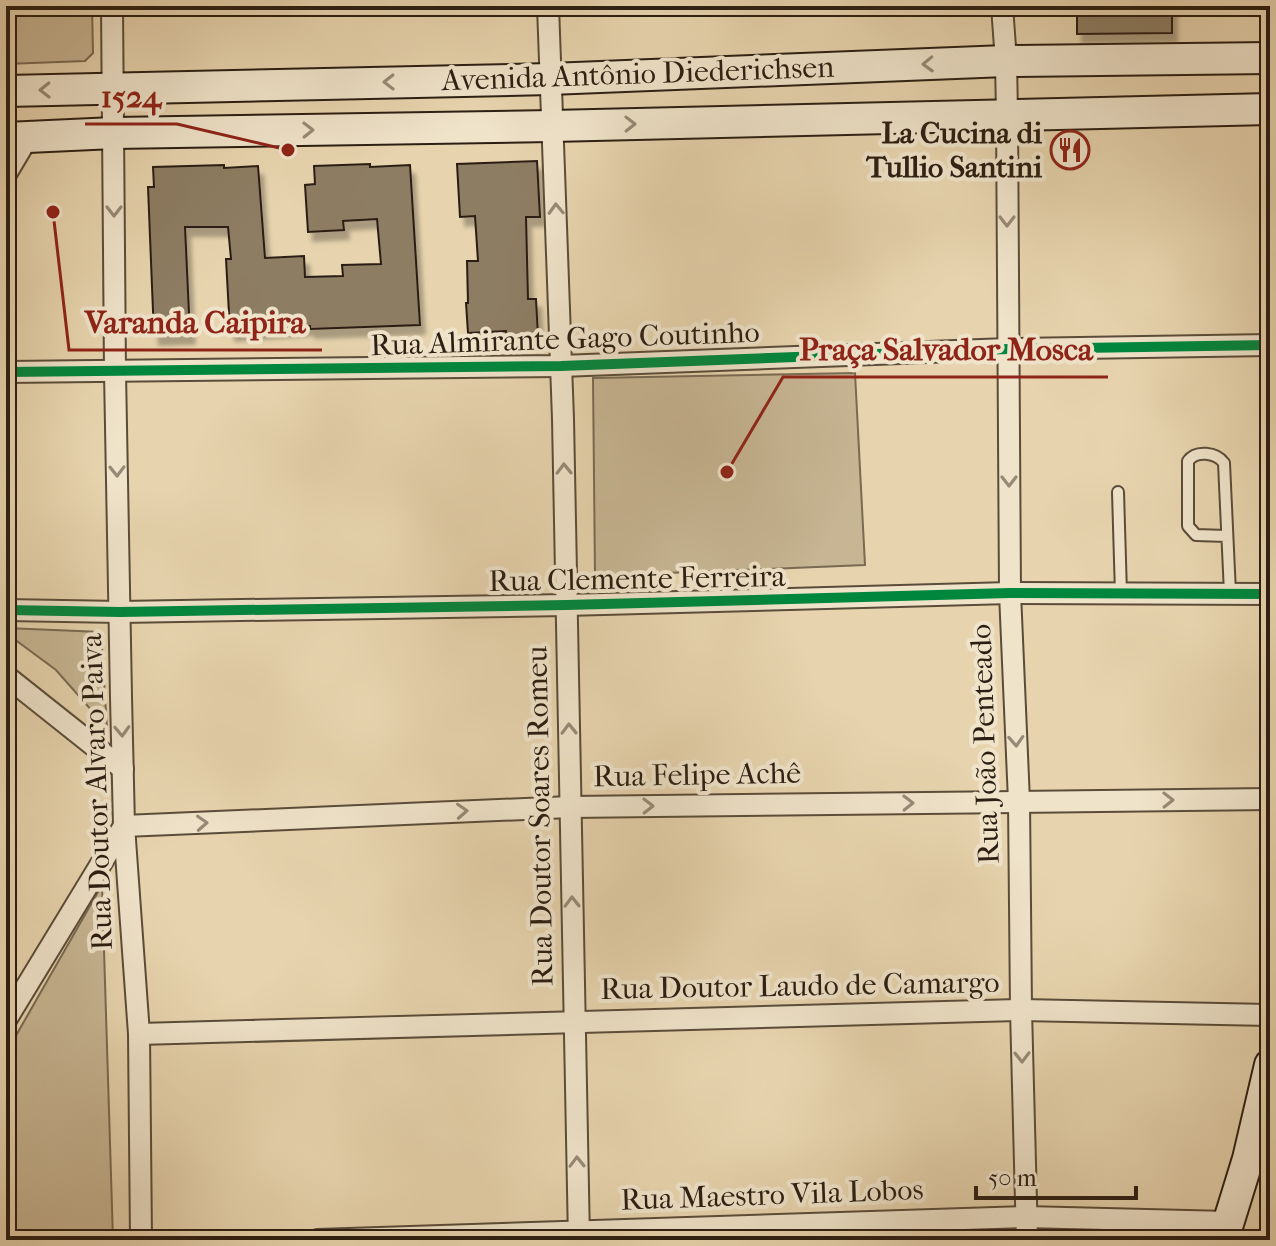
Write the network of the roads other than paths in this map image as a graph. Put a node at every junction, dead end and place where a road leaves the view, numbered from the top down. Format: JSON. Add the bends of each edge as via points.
{"nodes":[{"id":1,"x":112,"y":6,"type":"edge"},
{"id":2,"x":548,"y":6,"type":"edge"},
{"id":3,"x":1002,"y":6,"type":"edge"},
{"id":4,"x":1270,"y":58,"type":"edge"},
{"id":5,"x":1006,"y":61,"type":"junction"},
{"id":6,"x":550,"y":79,"type":"junction"},
{"id":7,"x":114,"y":89,"type":"junction"},
{"id":8,"x":6,"y":91,"type":"edge"},
{"id":9,"x":1270,"y":109,"type":"edge"},
{"id":10,"x":1007,"y":115,"type":"junction"},
{"id":11,"x":552,"y":126,"type":"junction"},
{"id":12,"x":114,"y":133,"type":"junction"},
{"id":13,"x":17,"y":138,"type":"edge"},
{"id":14,"x":6,"y":174,"type":"edge"},
{"id":15,"x":1270,"y":345,"type":"edge"},
{"id":16,"x":1008,"y":349,"type":"junction"},
{"id":17,"x":561,"y":366,"type":"junction"},
{"id":18,"x":6,"y":372,"type":"edge"},
{"id":19,"x":115,"y":372,"type":"junction"},
{"id":20,"x":1118,"y":492,"type":"dead end"},
{"id":21,"x":1227,"y":536,"type":"junction"},
{"id":22,"x":1010,"y":593,"type":"junction"},
{"id":23,"x":1230,"y":593,"type":"junction"},
{"id":24,"x":1121,"y":594,"type":"junction"},
{"id":25,"x":1270,"y":594,"type":"edge"},
{"id":26,"x":566,"y":605,"type":"junction"},
{"id":27,"x":6,"y":610,"type":"edge"},
{"id":28,"x":120,"y":612,"type":"junction"},
{"id":29,"x":6,"y":676,"type":"edge"},
{"id":30,"x":123,"y":769,"type":"junction"},
{"id":31,"x":1270,"y":799,"type":"edge"},
{"id":32,"x":1019,"y":801,"type":"junction"},
{"id":33,"x":570,"y":807,"type":"junction"},
{"id":34,"x":124,"y":826,"type":"junction"},
{"id":35,"x":1021,"y":1010,"type":"junction"},
{"id":36,"x":1270,"y":1015,"type":"edge"},
{"id":37,"x":6,"y":1020,"type":"edge"},
{"id":38,"x":575,"y":1021,"type":"junction"},
{"id":39,"x":139,"y":1034,"type":"junction"},
{"id":40,"x":1270,"y":1065,"type":"edge"},
{"id":41,"x":1025,"y":1217,"type":"junction"},
{"id":42,"x":1226,"y":1231,"type":"edge"},
{"id":43,"x":579,"y":1235,"type":"edge"},
{"id":44,"x":141,"y":1240,"type":"edge"},
{"id":45,"x":318,"y":1240,"type":"edge"},
{"id":46,"x":1027,"y":1240,"type":"edge"}],
"edges":[{"from":1,"to":7,"type":"street","name":"Rua Doutor Alvaro Paiva"},
{"from":2,"to":6,"type":"street","name":"Rua Doutor Soares Romeu"},
{"from":3,"to":5,"type":"street","name":"Rua João Penteado"},
{"from":4,"to":5,"type":"main road","name":"Avenida Antônio Diederichsen"},
{"from":5,"to":6,"type":"main road","name":"Avenida Antônio Diederichsen","one_way":true},
{"from":5,"to":10,"type":"street","name":"Rua João Penteado"},
{"from":6,"to":7,"type":"main road","name":"Avenida Antônio Diederichsen","one_way":true},
{"from":6,"to":11,"type":"street","name":"Rua Doutor Soares Romeu"},
{"from":7,"to":8,"type":"main road","name":"Avenida Antônio Diederichsen","one_way":true},
{"from":7,"to":12,"type":"street","name":"Rua Doutor Alvaro Paiva"},
{"from":9,"to":10,"type":"main road","name":"Avenida Antônio Diederichsen"},
{"from":11,"to":10,"type":"main road","name":"Avenida Antônio Diederichsen","one_way":true},
{"from":10,"to":16,"type":"street","name":"Rua João Penteado","one_way":true},
{"from":12,"to":11,"type":"main road","name":"Avenida Antônio Diederichsen","one_way":true},
{"from":17,"to":11,"type":"street","name":"Rua Doutor Soares Romeu","one_way":true},
{"from":12,"to":13,"type":"main road","name":"Avenida Antônio Diederichsen"},
{"from":12,"to":19,"type":"street","name":"Rua Doutor Alvaro Paiva","one_way":true},
{"from":13,"to":14,"type":"street"},
{"from":15,"to":16,"type":"street","name":"Rua Almirante Gago Coutinho"},
{"from":16,"to":17,"type":"street","name":"Rua Almirante Gago Coutinho"},
{"from":16,"to":22,"type":"street","name":"Rua João Penteado","one_way":true},
{"from":17,"to":19,"type":"street","name":"Rua Almirante Gago Coutinho"},
{"from":26,"to":17,"type":"street","name":"Rua Doutor Soares Romeu","one_way":true},
{"from":18,"to":19,"type":"street","name":"Rua Almirante Gago Coutinho"},
{"from":19,"to":28,"type":"street","name":"Rua Doutor Alvaro Paiva","one_way":true},
{"from":20,"to":24,"type":"lane"},
{"from":21,"to":21,"type":"lane","via":[[1224,463],[1215,455],[1196,454],[1188,461],[1188,526],[1196,535]]},
{"from":21,"to":23,"type":"lane"},
{"from":22,"to":24,"type":"street","name":"Rua Clemente Ferreira"},
{"from":22,"to":26,"type":"street","name":"Rua Clemente Ferreira"},
{"from":22,"to":32,"type":"street","name":"Rua João Penteado","one_way":true},
{"from":23,"to":24,"type":"street","name":"Rua Clemente Ferreira"},
{"from":23,"to":25,"type":"street","name":"Rua Clemente Ferreira"},
{"from":26,"to":28,"type":"street","name":"Rua Clemente Ferreira"},
{"from":33,"to":26,"type":"street","name":"Rua Doutor Soares Romeu","one_way":true},
{"from":27,"to":28,"type":"street","name":"Rua Clemente Ferreira"},
{"from":28,"to":30,"type":"street","name":"Rua Doutor Alvaro Paiva","one_way":true},
{"from":29,"to":30,"type":"street"},
{"from":30,"to":34,"type":"street","name":"Rua Doutor Alvaro Paiva"},
{"from":32,"to":31,"type":"street","name":"Rua Felipe Achê","one_way":true},
{"from":33,"to":32,"type":"street","name":"Rua Felipe Achê","one_way":true},
{"from":32,"to":35,"type":"street","name":"Rua João Penteado"},
{"from":34,"to":33,"type":"street","name":"Rua Felipe Achê","one_way":true},
{"from":38,"to":33,"type":"street","name":"Rua Doutor Soares Romeu","one_way":true},
{"from":34,"to":37,"type":"street"},
{"from":34,"to":39,"type":"street","name":"Rua Doutor Alvaro Paiva"},
{"from":35,"to":36,"type":"street","name":"Rua Doutor Laudo de Camargo"},
{"from":35,"to":38,"type":"street","name":"Rua Doutor Laudo de Camargo"},
{"from":35,"to":41,"type":"street","name":"Rua João Penteado","one_way":true},
{"from":38,"to":39,"type":"street","name":"Rua Doutor Laudo de Camargo"},
{"from":43,"to":38,"type":"street","name":"Rua Doutor Soares Romeu","one_way":true},
{"from":39,"to":44,"type":"street","name":"Rua Doutor Alvaro Paiva"},
{"from":40,"to":42,"type":"main road"},
{"from":41,"to":42,"type":"street","name":"Rua Maestro Vila Lobos"},
{"from":41,"to":43,"type":"street","name":"Rua Maestro Vila Lobos"},
{"from":41,"to":46,"type":"street","name":"Rua João Penteado"},
{"from":43,"to":45,"type":"street","name":"Rua Maestro Vila Lobos"}]}
